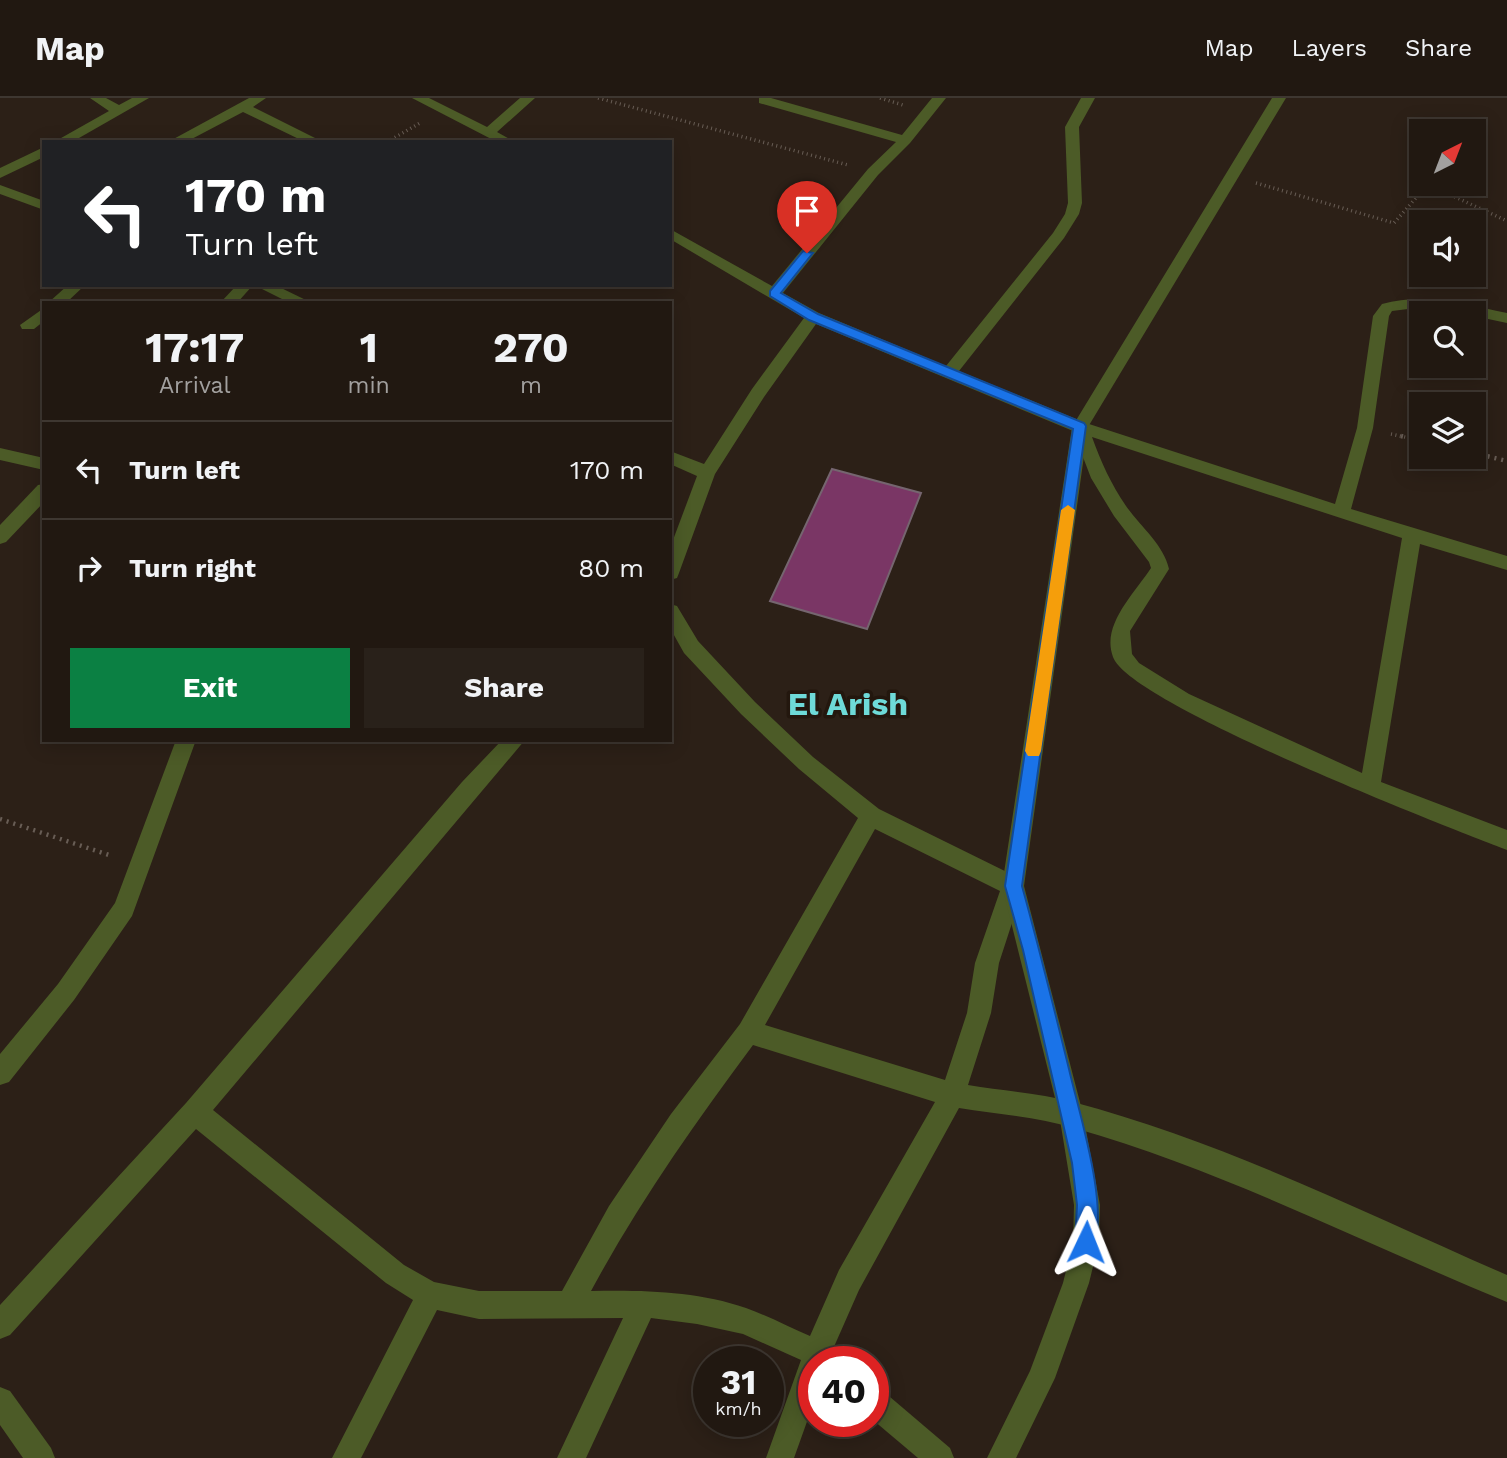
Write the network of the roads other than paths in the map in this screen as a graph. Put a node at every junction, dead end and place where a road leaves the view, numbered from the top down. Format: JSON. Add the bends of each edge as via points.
{"nodes":[{"id":1,"x":97,"y":98,"type":"edge"},
{"id":2,"x":142,"y":98,"type":"edge"},
{"id":3,"x":259,"y":98,"type":"edge"},
{"id":4,"x":419,"y":98,"type":"edge"},
{"id":5,"x":528,"y":98,"type":"edge"},
{"id":6,"x":939,"y":98,"type":"edge"},
{"id":7,"x":1087,"y":98,"type":"edge"},
{"id":8,"x":1279,"y":98,"type":"edge"},
{"id":9,"x":764,"y":100,"type":"dead end"},
{"id":10,"x":243,"y":107,"type":"junction"},
{"id":11,"x":119,"y":111,"type":"junction"},
{"id":12,"x":489,"y":132,"type":"junction"},
{"id":13,"x":65,"y":140,"type":"edge"},
{"id":14,"x":180,"y":140,"type":"edge"},
{"id":15,"x":309,"y":140,"type":"edge"},
{"id":16,"x":504,"y":140,"type":"edge"},
{"id":17,"x":905,"y":140,"type":"junction"},
{"id":18,"x":42,"y":152,"type":"edge"},
{"id":19,"x":0,"y":174,"type":"edge"},
{"id":20,"x":0,"y":189,"type":"edge"},
{"id":21,"x":42,"y":205,"type":"edge"},
{"id":22,"x":672,"y":234,"type":"edge"},
{"id":23,"x":76,"y":287,"type":"edge"},
{"id":24,"x":244,"y":287,"type":"edge"},
{"id":25,"x":266,"y":287,"type":"edge"},
{"id":26,"x":775,"y":293,"type":"junction"},
{"id":27,"x":58,"y":301,"type":"edge"},
{"id":28,"x":230,"y":301,"type":"edge"},
{"id":29,"x":299,"y":301,"type":"edge"},
{"id":30,"x":42,"y":314,"type":"edge"},
{"id":31,"x":813,"y":317,"type":"junction"},
{"id":32,"x":1507,"y":318,"type":"edge"},
{"id":33,"x":28,"y":325,"type":"dead end"},
{"id":34,"x":948,"y":374,"type":"junction"},
{"id":35,"x":1080,"y":426,"type":"junction"},
{"id":36,"x":0,"y":454,"type":"edge"},
{"id":37,"x":672,"y":458,"type":"edge"},
{"id":38,"x":42,"y":464,"type":"edge"},
{"id":39,"x":707,"y":472,"type":"junction"},
{"id":40,"x":42,"y":492,"type":"edge"},
{"id":41,"x":1341,"y":513,"type":"junction"},
{"id":42,"x":1412,"y":535,"type":"junction"},
{"id":43,"x":0,"y":537,"type":"edge"},
{"id":44,"x":1507,"y":563,"type":"edge"},
{"id":45,"x":672,"y":568,"type":"edge"},
{"id":46,"x":672,"y":614,"type":"edge"},
{"id":47,"x":185,"y":742,"type":"edge"},
{"id":48,"x":513,"y":742,"type":"edge"},
{"id":49,"x":1370,"y":787,"type":"junction"},
{"id":50,"x":871,"y":816,"type":"junction"},
{"id":51,"x":1507,"y":840,"type":"edge"},
{"id":52,"x":1013,"y":886,"type":"junction"},
{"id":53,"x":748,"y":1032,"type":"junction"},
{"id":54,"x":0,"y":1073,"type":"edge"},
{"id":55,"x":953,"y":1096,"type":"junction"},
{"id":56,"x":195,"y":1112,"type":"junction"},
{"id":57,"x":1071,"y":1114,"type":"junction"},
{"id":58,"x":1507,"y":1289,"type":"edge"},
{"id":59,"x":430,"y":1295,"type":"junction"},
{"id":60,"x":644,"y":1304,"type":"junction"},
{"id":61,"x":569,"y":1306,"type":"junction"},
{"id":62,"x":0,"y":1325,"type":"edge"},
{"id":63,"x":798,"y":1346,"type":"edge"},
{"id":64,"x":826,"y":1346,"type":"edge"},
{"id":65,"x":0,"y":1401,"type":"edge"},
{"id":66,"x":798,"y":1415,"type":"edge"},
{"id":67,"x":889,"y":1415,"type":"edge"},
{"id":68,"x":41,"y":1458,"type":"edge"},
{"id":69,"x":346,"y":1458,"type":"edge"},
{"id":70,"x":571,"y":1458,"type":"edge"},
{"id":71,"x":780,"y":1458,"type":"edge"},
{"id":72,"x":940,"y":1458,"type":"edge"},
{"id":73,"x":1001,"y":1458,"type":"edge"}],
"edges":[{"from":1,"to":11,"type":"street"},
{"from":2,"to":11,"type":"street"},
{"from":3,"to":10,"type":"street"},
{"from":4,"to":12,"type":"street"},
{"from":5,"to":12,"type":"street"},
{"from":6,"to":17,"type":"street"},
{"from":7,"to":34,"type":"street","via":[[1072,127],[1076,188],[1072,214]]},
{"from":8,"to":35,"type":"street"},
{"from":9,"to":17,"type":"street"},
{"from":10,"to":14,"type":"street"},
{"from":10,"to":15,"type":"street"},
{"from":11,"to":13,"type":"street"},
{"from":12,"to":16,"type":"street"},
{"from":17,"to":26,"type":"street","via":[[873,172]]},
{"from":18,"to":19,"type":"street"},
{"from":20,"to":21,"type":"street"},
{"from":22,"to":26,"type":"street"},
{"from":23,"to":27,"type":"street"},
{"from":24,"to":28,"type":"street"},
{"from":25,"to":29,"type":"street"},
{"from":26,"to":31,"type":"street"},
{"from":30,"to":33,"type":"street"},
{"from":31,"to":34,"type":"street"},
{"from":31,"to":39,"type":"street"},
{"from":32,"to":41,"type":"street","via":[[1418,303],[1387,306],[1381,316],[1365,428]]},
{"from":34,"to":35,"type":"street"},
{"from":35,"to":41,"type":"street"},
{"from":35,"to":49,"type":"street","via":[[1097,474],[1160,569],[1119,630],[1122,656],[1132,669],[1182,699]]},
{"from":35,"to":52,"type":"street"},
{"from":36,"to":38,"type":"street"},
{"from":37,"to":39,"type":"street"},
{"from":39,"to":45,"type":"street"},
{"from":40,"to":43,"type":"street"},
{"from":41,"to":42,"type":"street"},
{"from":42,"to":44,"type":"street"},
{"from":42,"to":49,"type":"street"},
{"from":46,"to":50,"type":"street","via":[[691,647],[748,708]]},
{"from":47,"to":54,"type":"street","via":[[124,909]]},
{"from":48,"to":56,"type":"street"},
{"from":49,"to":51,"type":"street"},
{"from":50,"to":52,"type":"street"},
{"from":50,"to":53,"type":"street"},
{"from":52,"to":55,"type":"street","via":[[987,963],[979,1013]]},
{"from":52,"to":57,"type":"street"},
{"from":53,"to":55,"type":"street"},
{"from":53,"to":61,"type":"street","via":[[618,1215]]},
{"from":55,"to":57,"type":"street"},
{"from":55,"to":64,"type":"street","via":[[849,1280]]},
{"from":56,"to":59,"type":"street","via":[[395,1274]]},
{"from":56,"to":62,"type":"street"},
{"from":57,"to":58,"type":"street","via":[[1258,1179]]},
{"from":57,"to":73,"type":"street","via":[[1087,1205],[1086,1242],[1041,1378]]},
{"from":59,"to":61,"type":"street","via":[[479,1305]]},
{"from":59,"to":69,"type":"street"},
{"from":60,"to":61,"type":"street"},
{"from":60,"to":63,"type":"street","via":[[744,1321]]},
{"from":60,"to":70,"type":"street"},
{"from":65,"to":68,"type":"street"},
{"from":66,"to":71,"type":"street"},
{"from":67,"to":72,"type":"street"}]}
